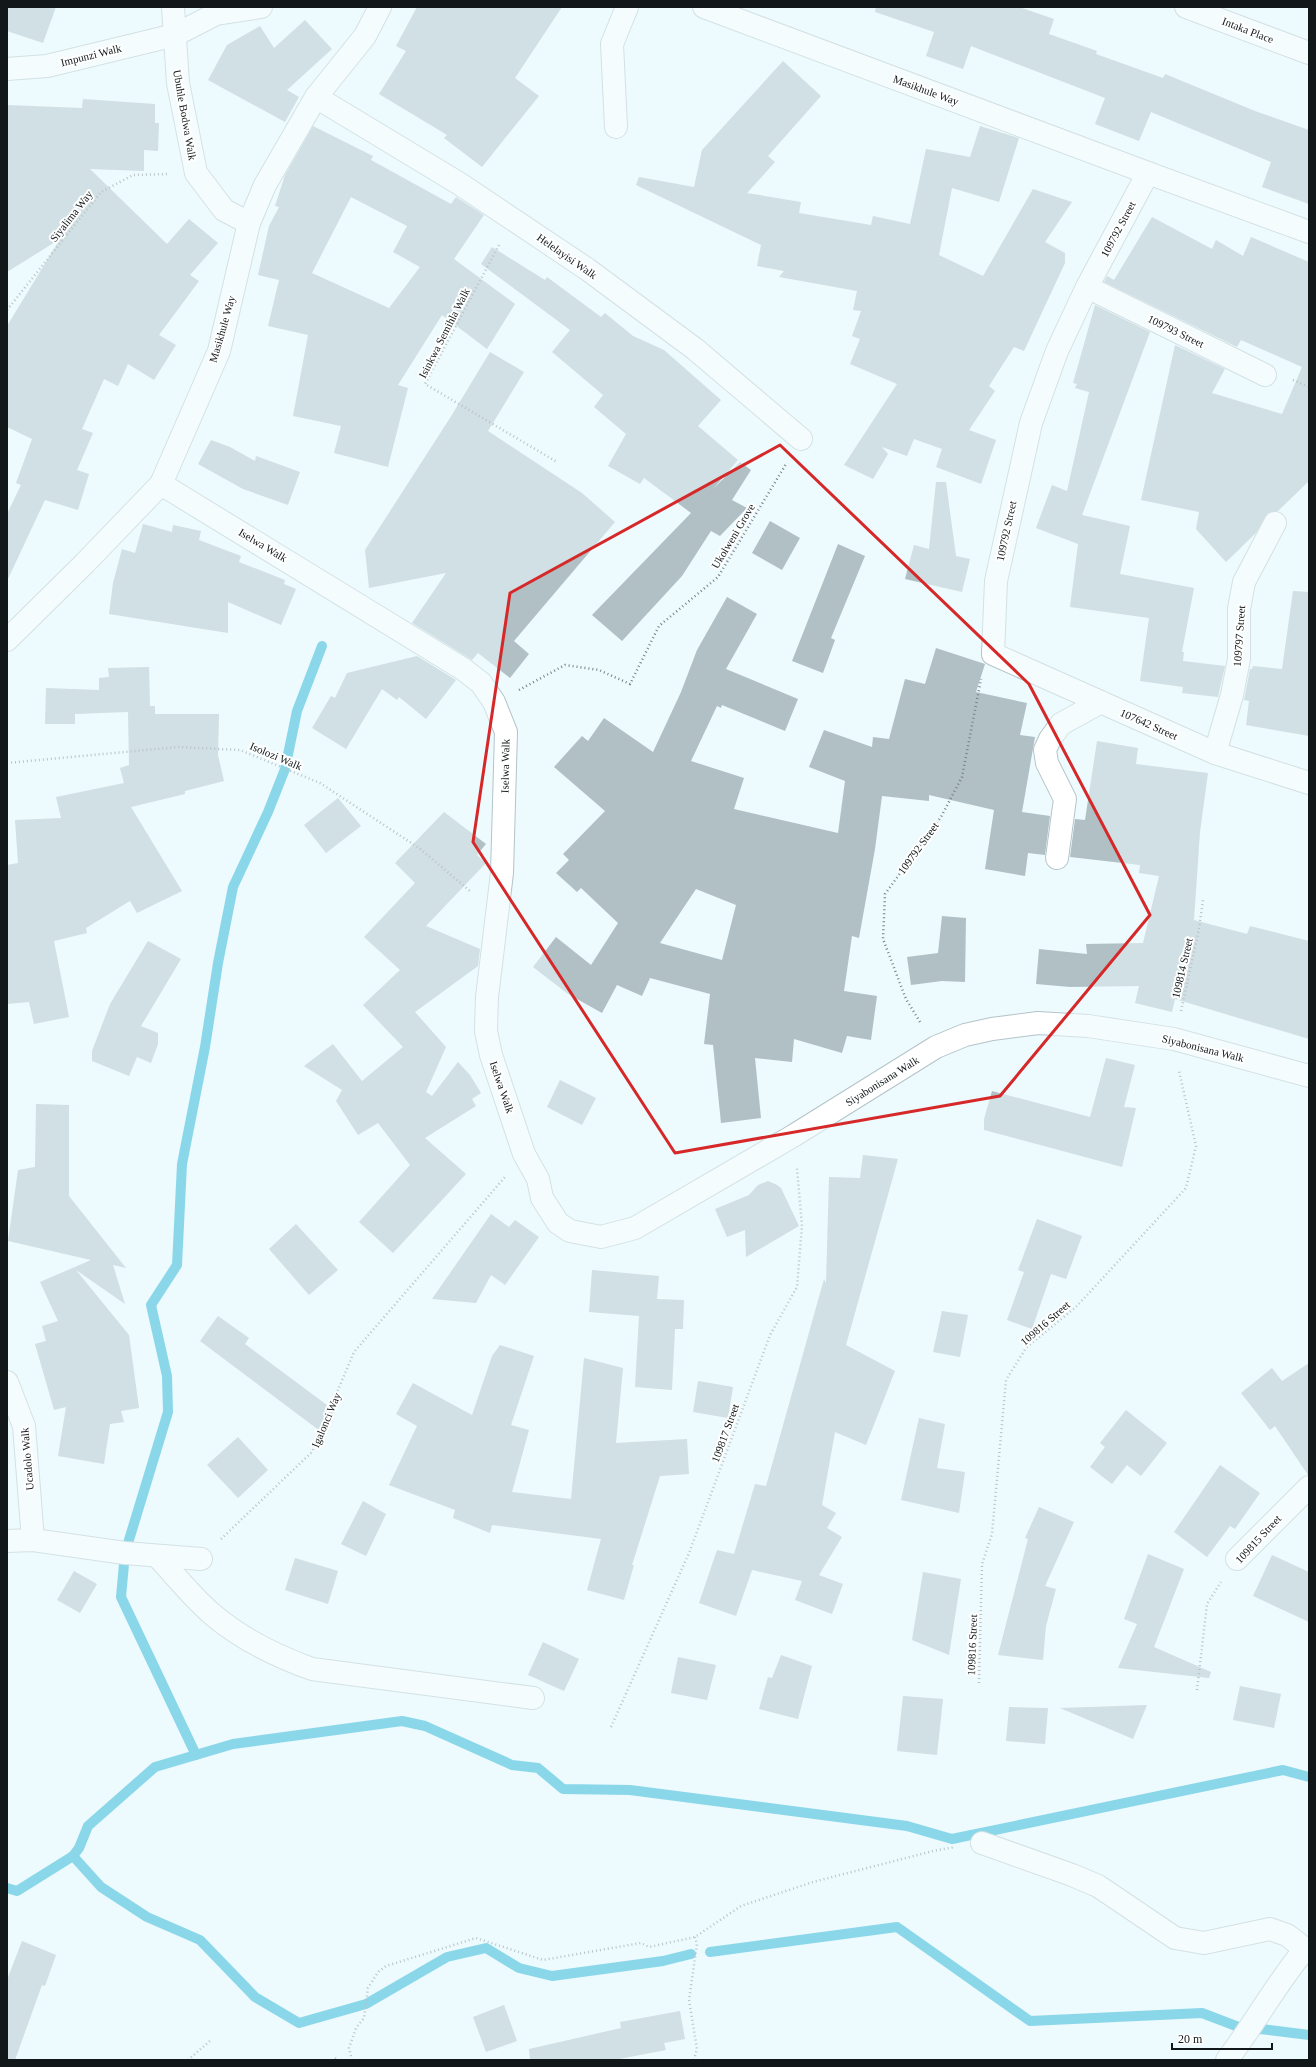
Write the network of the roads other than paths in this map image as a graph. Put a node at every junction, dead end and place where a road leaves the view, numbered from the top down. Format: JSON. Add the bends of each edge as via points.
{"nodes":[{"id":1,"x":173,"y":7,"type":"edge"},
{"id":2,"x":261,"y":7,"type":"edge"},
{"id":3,"x":380,"y":7,"type":"edge"},
{"id":4,"x":627,"y":7,"type":"edge"},
{"id":5,"x":704,"y":7,"type":"edge"},
{"id":6,"x":1186,"y":7,"type":"edge"},
{"id":7,"x":174,"y":34,"type":"junction"},
{"id":8,"x":1309,"y":53,"type":"edge"},
{"id":9,"x":7,"y":69,"type":"edge"},
{"id":10,"x":316,"y":97,"type":"junction"},
{"id":11,"x":616,"y":127,"type":"dead end"},
{"id":12,"x":1148,"y":173,"type":"junction"},
{"id":13,"x":249,"y":223,"type":"junction"},
{"id":14,"x":1309,"y":232,"type":"edge"},
{"id":15,"x":1087,"y":287,"type":"junction"},
{"id":16,"x":1265,"y":375,"type":"dead end"},
{"id":17,"x":801,"y":439,"type":"road end"},
{"id":18,"x":161,"y":484,"type":"junction"},
{"id":19,"x":1275,"y":523,"type":"dead end"},
{"id":20,"x":8,"y":638,"type":"edge"},
{"id":21,"x":994,"y":654,"type":"joint"},
{"id":22,"x":1101,"y":702,"type":"junction"},
{"id":23,"x":1215,"y":753,"type":"junction"},
{"id":24,"x":1309,"y":783,"type":"edge"},
{"id":25,"x":1057,"y":858,"type":"dead end"},
{"id":26,"x":1309,"y":1076,"type":"edge"},
{"id":27,"x":524,"y":1154,"type":"joint"},
{"id":28,"x":7,"y":1382,"type":"edge"},
{"id":29,"x":1309,"y":1487,"type":"edge"},
{"id":30,"x":34,"y":1540,"type":"junction"},
{"id":31,"x":7,"y":1541,"type":"edge"},
{"id":32,"x":157,"y":1556,"type":"junction"},
{"id":33,"x":1237,"y":1558,"type":"road end"},
{"id":34,"x":201,"y":1559,"type":"road end"},
{"id":35,"x":533,"y":1698,"type":"dead end"},
{"id":36,"x":982,"y":1843,"type":"road end"},
{"id":37,"x":1307,"y":1949,"type":"edge"},
{"id":38,"x":1227,"y":2060,"type":"edge"}],
"edges":[{"from":1,"to":7,"type":"street","name":"Ubuhle Bodwa Walk"},
{"from":2,"to":7,"type":"street","name":"Impunzi Walk","via":[[216,14]]},
{"from":3,"to":10,"type":"street","name":"Masikhule Way","via":[[365,36]]},
{"from":4,"to":11,"type":"street","via":[[612,44]]},
{"from":5,"to":12,"type":"street","name":"Masikhule Way"},
{"from":6,"to":8,"type":"street","name":"Intaka Place"},
{"from":7,"to":9,"type":"street","name":"Impunzi Walk","via":[[47,66]]},
{"from":7,"to":13,"type":"street","name":"Ubuhle Bodwa Walk","via":[[180,98],[196,173],[224,210]]},
{"from":10,"to":13,"type":"street","name":"Masikhule Way","via":[[265,185]]},
{"from":10,"to":17,"type":"street","name":"Helelayisi Walk","via":[[514,218],[587,269],[695,349]]},
{"from":12,"to":14,"type":"street"},
{"from":12,"to":15,"type":"street","name":"109792 Street"},
{"from":13,"to":18,"type":"street","name":"Masikhule Way","via":[[218,351]]},
{"from":15,"to":16,"type":"street","name":"109793 Street"},
{"from":15,"to":21,"type":"street","name":"109792 Street","via":[[1057,352],[1031,423],[996,581]]},
{"from":18,"to":20,"type":"street","name":"Masikhule Way"},
{"from":18,"to":27,"type":"street","name":"Iselwa Walk","via":[[462,669],[482,683],[494,702],[506,732],[506,758],[502,872],[487,996],[486,1031],[491,1055]]},
{"from":19,"to":23,"type":"street","name":"109797 Street","via":[[1244,582],[1239,609],[1239,659],[1232,695]]},
{"from":21,"to":22,"type":"street","name":"107642 Street"},
{"from":22,"to":23,"type":"street","name":"107642 Street"},
{"from":22,"to":25,"type":"street","via":[[1061,724],[1045,750],[1047,763],[1065,800]]},
{"from":23,"to":24,"type":"street","name":"107642 Street"},
{"from":26,"to":27,"type":"street","name":"Siyabonisana Walk","via":[[1174,1039],[1088,1026],[1038,1023],[965,1034],[936,1047],[793,1136],[635,1228],[601,1237],[570,1231],[558,1223],[542,1198],[538,1179]]},
{"from":28,"to":30,"type":"street","name":"Ucadolo Walk","via":[[24,1426]]},
{"from":29,"to":33,"type":"street","name":"109815 Street"},
{"from":30,"to":31,"type":"street"},
{"from":30,"to":32,"type":"street"},
{"from":32,"to":34,"type":"street"},
{"from":32,"to":35,"type":"street","via":[[212,1614],[280,1658],[312,1669]]},
{"from":36,"to":37,"type":"street","via":[[1098,1886],[1175,1938],[1204,1943],[1270,1929],[1286,1935]]},
{"from":37,"to":38,"type":"street","via":[[1283,1976],[1249,2031]]}]}
